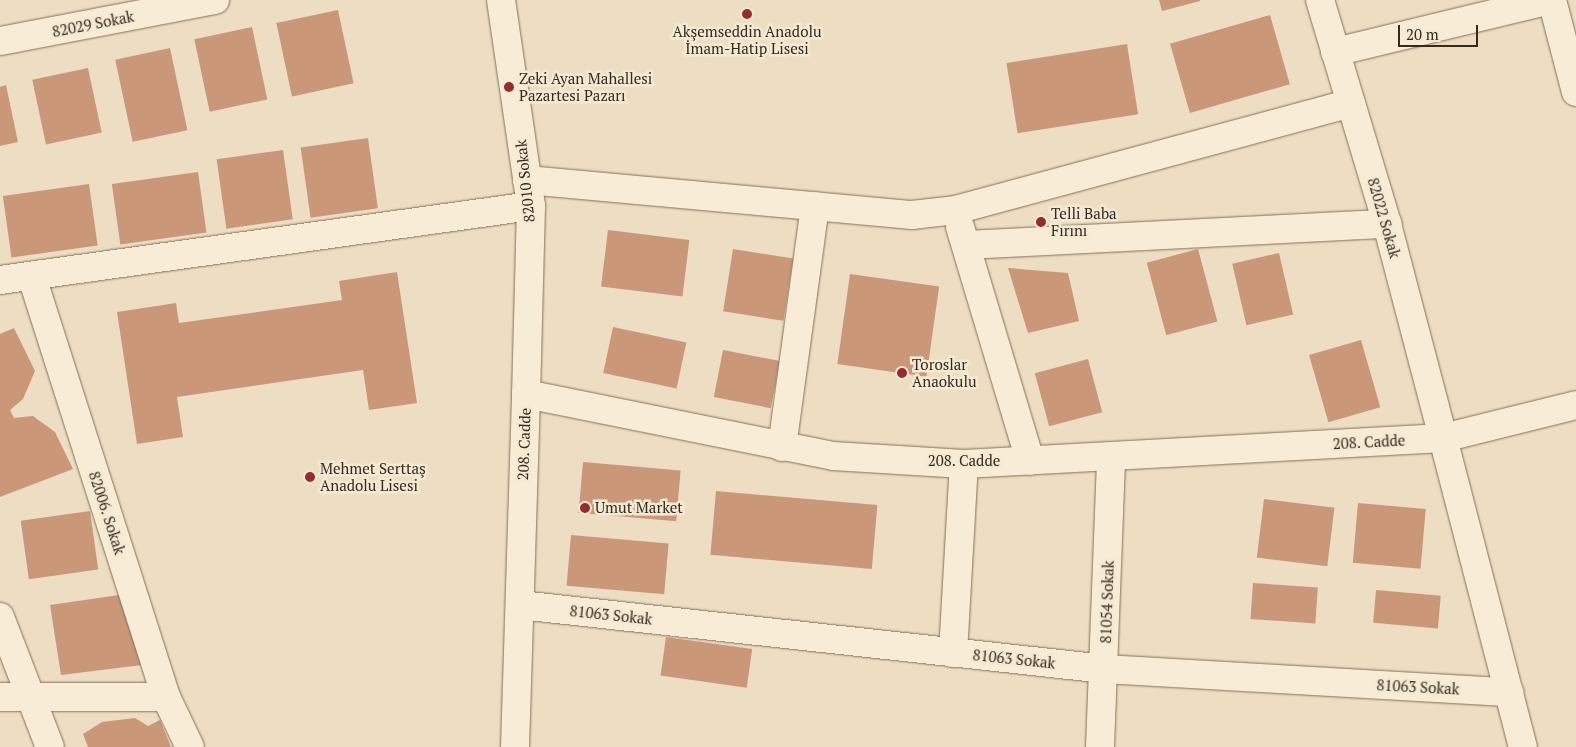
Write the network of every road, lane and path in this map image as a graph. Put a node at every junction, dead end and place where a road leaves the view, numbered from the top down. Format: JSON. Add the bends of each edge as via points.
{"nodes":[{"id":1,"x":215,"y":0,"type":"edge"},
{"id":2,"x":501,"y":0,"type":"edge"},
{"id":3,"x":1320,"y":0,"type":"edge"},
{"id":4,"x":1551,"y":0,"type":"edge"},
{"id":5,"x":0,"y":41,"type":"edge"},
{"id":6,"x":1336,"y":52,"type":"junction"},
{"id":7,"x":1576,"y":92,"type":"edge"},
{"id":8,"x":1351,"y":103,"type":"junction"},
{"id":9,"x":529,"y":193,"type":"junction"},
{"id":10,"x":815,"y":206,"type":"junction"},
{"id":11,"x":955,"y":210,"type":"junction"},
{"id":12,"x":1387,"y":224,"type":"junction"},
{"id":13,"x":966,"y":245,"type":"junction"},
{"id":14,"x":32,"y":277,"type":"junction"},
{"id":15,"x":0,"y":280,"type":"edge"},
{"id":16,"x":526,"y":394,"type":"junction"},
{"id":17,"x":1576,"y":405,"type":"edge"},
{"id":18,"x":1443,"y":438,"type":"junction"},
{"id":19,"x":782,"y":447,"type":"junction"},
{"id":20,"x":1111,"y":456,"type":"junction"},
{"id":21,"x":1030,"y":460,"type":"junction"},
{"id":22,"x":964,"y":464,"type":"junction"},
{"id":23,"x":520,"y":605,"type":"junction"},
{"id":24,"x":0,"y":617,"type":"edge"},
{"id":25,"x":953,"y":653,"type":"junction"},
{"id":26,"x":1105,"y":669,"type":"junction"},
{"id":27,"x":1509,"y":692,"type":"junction"},
{"id":28,"x":28,"y":695,"type":"junction"},
{"id":29,"x":0,"y":697,"type":"edge"},
{"id":30,"x":166,"y":697,"type":"junction"},
{"id":31,"x":50,"y":747,"type":"edge"},
{"id":32,"x":190,"y":747,"type":"edge"},
{"id":33,"x":515,"y":747,"type":"edge"},
{"id":34,"x":1100,"y":747,"type":"edge"},
{"id":35,"x":1523,"y":747,"type":"edge"}],
"edges":[{"from":1,"to":5,"type":"street","name":"82029 Sokak"},
{"from":2,"to":9,"type":"street","name":"82010 Sokak"},
{"from":3,"to":6,"type":"street","name":"82022 Sokak"},
{"from":4,"to":6,"type":"street"},
{"from":4,"to":7,"type":"street"},
{"from":6,"to":8,"type":"street","name":"82022 Sokak"},
{"from":8,"to":11,"type":"street"},
{"from":8,"to":12,"type":"street","name":"82022 Sokak"},
{"from":9,"to":10,"type":"street"},
{"from":9,"to":14,"type":"street"},
{"from":9,"to":16,"type":"street","name":"82010 Sokak"},
{"from":10,"to":11,"type":"street","via":[[912,215]]},
{"from":10,"to":19,"type":"street"},
{"from":11,"to":13,"type":"street"},
{"from":12,"to":13,"type":"street"},
{"from":12,"to":18,"type":"street","name":"82022 Sokak"},
{"from":13,"to":21,"type":"street"},
{"from":14,"to":15,"type":"street"},
{"from":14,"to":30,"type":"street","name":"82006. Sokak"},
{"from":16,"to":19,"type":"street","name":"208. Cadde"},
{"from":16,"to":23,"type":"street","name":"208. Cadde"},
{"from":17,"to":18,"type":"street","name":"208. Cadde"},
{"from":18,"to":20,"type":"street","name":"208. Cadde"},
{"from":18,"to":27,"type":"street"},
{"from":19,"to":22,"type":"street","name":"208. Cadde","via":[[833,456]]},
{"from":20,"to":21,"type":"street","name":"208. Cadde"},
{"from":20,"to":26,"type":"street","name":"81054 Sokak"},
{"from":21,"to":22,"type":"street","name":"208. Cadde"},
{"from":22,"to":25,"type":"street"},
{"from":23,"to":25,"type":"street","name":"81063 Sokak"},
{"from":23,"to":33,"type":"street","name":"208. Cadde"},
{"from":24,"to":28,"type":"street"},
{"from":25,"to":26,"type":"street","name":"81063 Sokak"},
{"from":26,"to":27,"type":"street","name":"81063 Sokak"},
{"from":26,"to":34,"type":"street","name":"81054 Sokak"},
{"from":27,"to":35,"type":"street"},
{"from":28,"to":29,"type":"street"},
{"from":28,"to":30,"type":"street"},
{"from":28,"to":31,"type":"street"},
{"from":30,"to":32,"type":"street","name":"82006. Sokak"}]}
